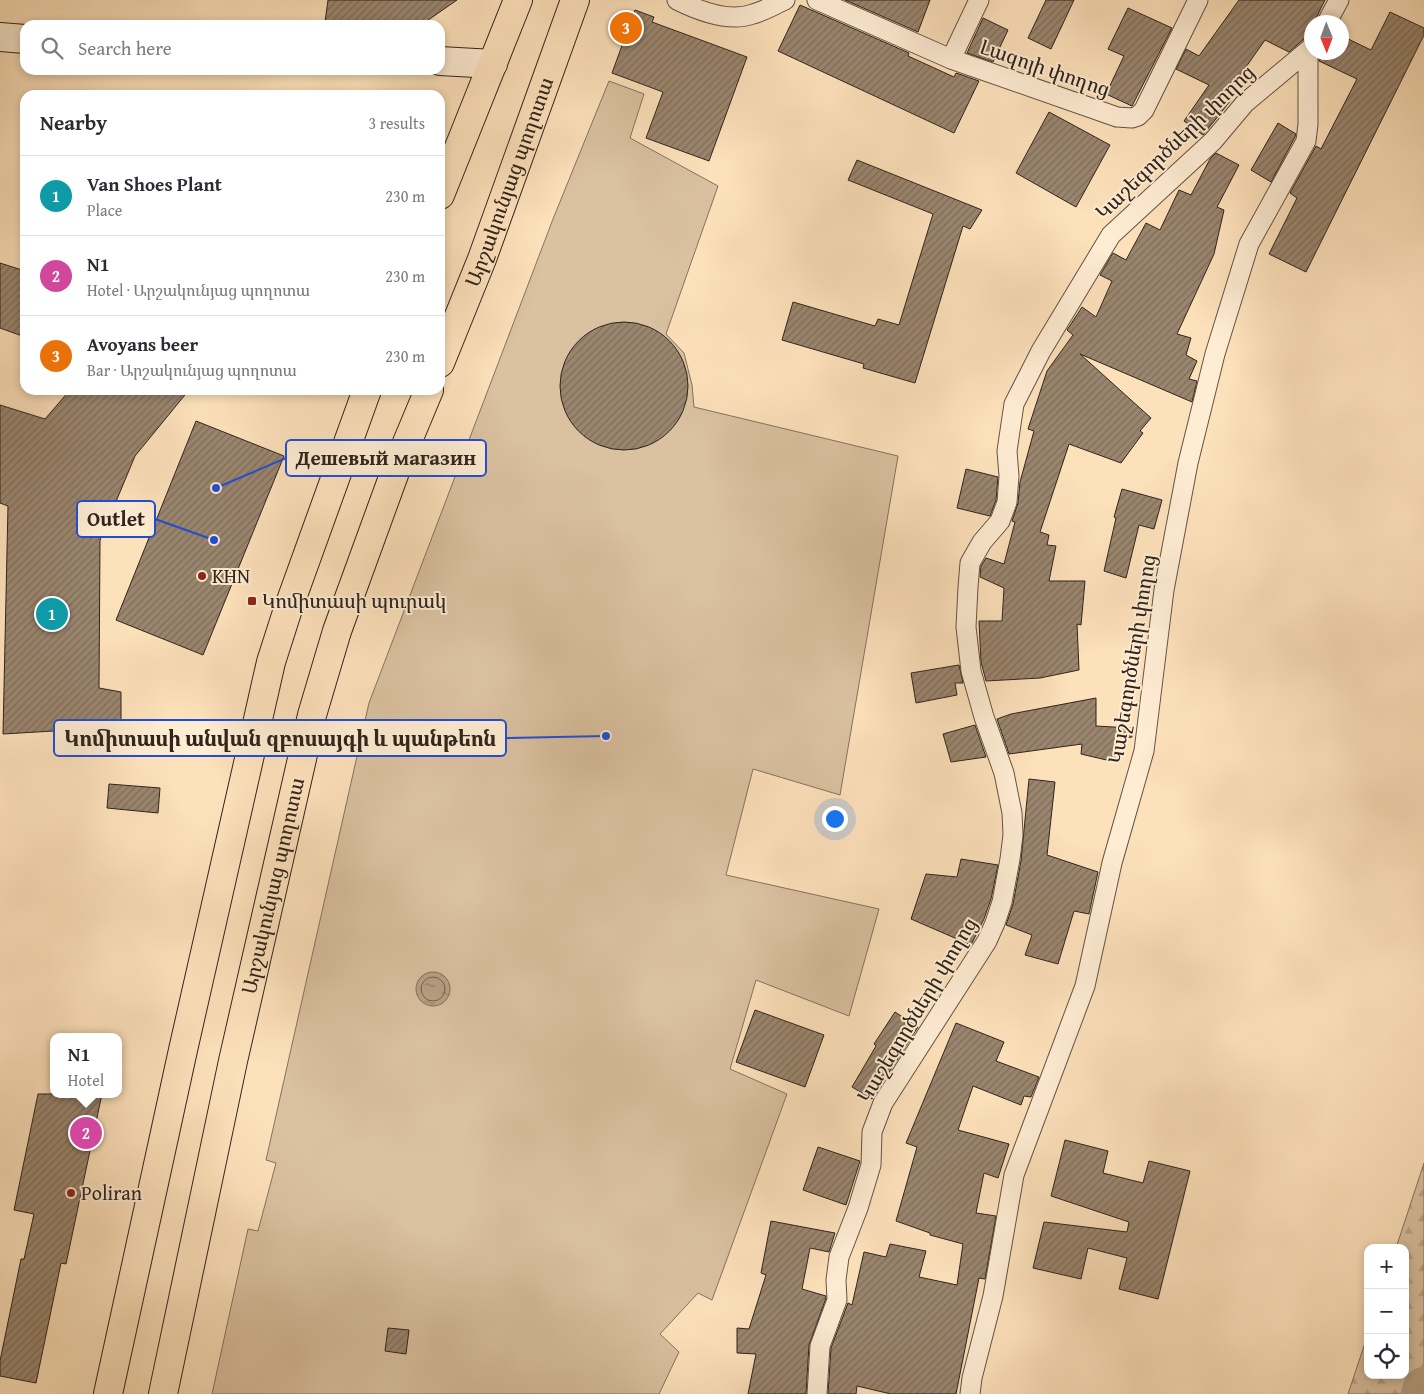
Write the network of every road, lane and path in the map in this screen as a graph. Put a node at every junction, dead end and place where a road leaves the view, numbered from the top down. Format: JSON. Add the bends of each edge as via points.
{"nodes":[{"id":1,"x":518,"y":0,"type":"edge"},
{"id":2,"x":575,"y":0,"type":"edge"},
{"id":3,"x":677,"y":0,"type":"edge"},
{"id":4,"x":785,"y":0,"type":"edge"},
{"id":5,"x":817,"y":0,"type":"edge"},
{"id":6,"x":979,"y":0,"type":"edge"},
{"id":7,"x":1198,"y":0,"type":"edge"},
{"id":8,"x":1338,"y":0,"type":"edge"},
{"id":9,"x":1330,"y":15,"type":"edge"},
{"id":10,"x":0,"y":38,"type":"edge"},
{"id":11,"x":20,"y":39,"type":"edge"},
{"id":12,"x":1304,"y":54,"type":"edge"},
{"id":13,"x":951,"y":59,"type":"junction"},
{"id":14,"x":1310,"y":60,"type":"edge"},
{"id":15,"x":445,"y":61,"type":"edge"},
{"id":16,"x":492,"y":64,"type":"junction"},
{"id":17,"x":445,"y":182,"type":"edge"},
{"id":18,"x":445,"y":351,"type":"edge"},
{"id":19,"x":365,"y":395,"type":"edge"},
{"id":20,"x":427,"y":395,"type":"edge"},
{"id":21,"x":108,"y":1394,"type":"edge"},
{"id":22,"x":163,"y":1394,"type":"edge"},
{"id":23,"x":817,"y":1394,"type":"edge"},
{"id":24,"x":970,"y":1394,"type":"edge"}],
"edges":[{"from":1,"to":16,"type":"main road"},
{"from":2,"to":18,"type":"main road","name":"Արշակունյաց պողոտա","via":[[482,259]]},
{"from":3,"to":4,"type":"street","via":[[733,18],[751,15]]},
{"from":5,"to":13,"type":"street","name":"Լազոյի փողոց"},
{"from":6,"to":13,"type":"street"},
{"from":7,"to":13,"type":"street","name":"Լազոյի փողոց","via":[[1150,100],[1138,116],[1132,118],[1116,117]]},
{"from":8,"to":9,"type":"street"},
{"from":10,"to":11,"type":"street"},
{"from":12,"to":23,"type":"street","name":"Կաշեգործների փողոց","via":[[1245,103],[1213,141],[1111,236],[1041,352],[1014,404],[1007,451],[1007,502],[1000,521],[970,563],[966,627],[971,671],[1004,773],[1012,813],[1013,835],[1002,902],[987,941],[883,1103],[872,1132],[871,1165],[839,1257],[837,1300],[820,1346]]},
{"from":14,"to":24,"type":"street","name":"Կաշեգործների փողոց","via":[[1306,141],[1249,244],[1215,354],[1188,462],[1164,590],[1144,751],[1112,863],[1085,986],[1014,1175]]},
{"from":15,"to":16,"type":"street"},
{"from":16,"to":17,"type":"main road"},
{"from":19,"to":21,"type":"main road","via":[[271,662]]},
{"from":20,"to":22,"type":"main road","name":"Արշակունյաց պողոտա","via":[[337,630],[312,715],[233,1060]]}]}
